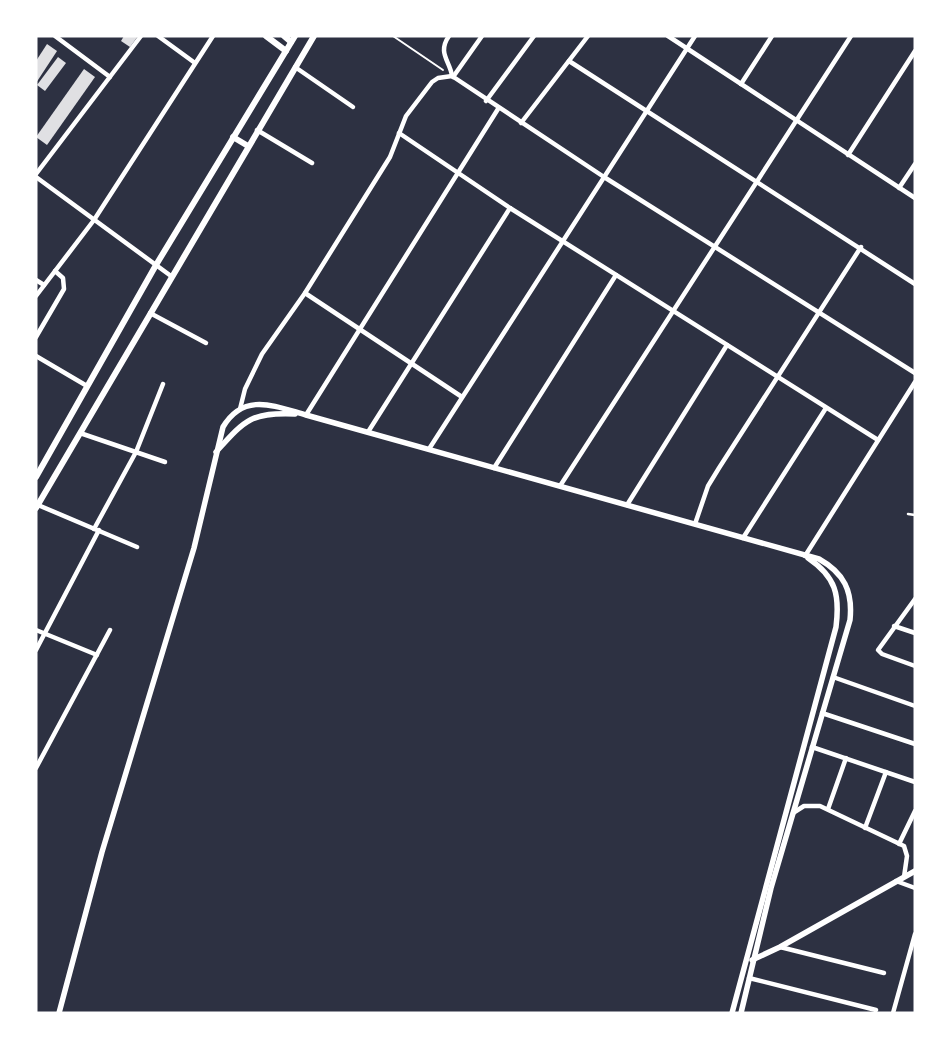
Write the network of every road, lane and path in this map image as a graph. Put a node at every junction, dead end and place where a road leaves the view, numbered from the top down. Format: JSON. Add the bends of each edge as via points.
{"nodes":[{"id":1,"x":55,"y":36,"type":"edge"},
{"id":2,"x":141,"y":36,"type":"edge"},
{"id":3,"x":158,"y":36,"type":"edge"},
{"id":4,"x":213,"y":36,"type":"edge"},
{"id":5,"x":266,"y":36,"type":"edge"},
{"id":6,"x":284,"y":36,"type":"edge"},
{"id":7,"x":314,"y":36,"type":"edge"},
{"id":8,"x":393,"y":36,"type":"edge"},
{"id":9,"x":449,"y":36,"type":"edge"},
{"id":10,"x":482,"y":36,"type":"edge"},
{"id":11,"x":534,"y":36,"type":"edge"},
{"id":12,"x":588,"y":36,"type":"edge"},
{"id":13,"x":668,"y":36,"type":"edge"},
{"id":14,"x":695,"y":36,"type":"edge"},
{"id":15,"x":772,"y":36,"type":"edge"},
{"id":16,"x":851,"y":36,"type":"edge"},
{"id":17,"x":293,"y":39,"type":"edge"},
{"id":18,"x":687,"y":48,"type":"junction"},
{"id":19,"x":286,"y":51,"type":"junction"},
{"id":20,"x":915,"y":51,"type":"edge"},
{"id":21,"x":569,"y":61,"type":"junction"},
{"id":22,"x":195,"y":63,"type":"junction"},
{"id":23,"x":294,"y":67,"type":"junction"},
{"id":24,"x":110,"y":77,"type":"junction"},
{"id":25,"x":452,"y":77,"type":"junction"},
{"id":26,"x":741,"y":84,"type":"junction"},
{"id":27,"x":486,"y":101,"type":"junction"},
{"id":28,"x":353,"y":107,"type":"dead end"},
{"id":29,"x":498,"y":109,"type":"junction"},
{"id":30,"x":647,"y":110,"type":"junction"},
{"id":31,"x":796,"y":120,"type":"junction"},
{"id":32,"x":520,"y":123,"type":"junction"},
{"id":33,"x":257,"y":130,"type":"junction"},
{"id":34,"x":399,"y":133,"type":"junction"},
{"id":35,"x":233,"y":137,"type":"junction"},
{"id":36,"x":248,"y":146,"type":"junction"},
{"id":37,"x":848,"y":155,"type":"junction"},
{"id":38,"x":312,"y":163,"type":"dead end"},
{"id":39,"x":915,"y":164,"type":"edge"},
{"id":40,"x":458,"y":173,"type":"junction"},
{"id":41,"x":36,"y":176,"type":"edge"},
{"id":42,"x":604,"y":177,"type":"junction"},
{"id":43,"x":757,"y":181,"type":"junction"},
{"id":44,"x":899,"y":188,"type":"junction"},
{"id":45,"x":915,"y":198,"type":"edge"},
{"id":46,"x":510,"y":208,"type":"junction"},
{"id":47,"x":94,"y":220,"type":"junction"},
{"id":48,"x":563,"y":241,"type":"junction"},
{"id":49,"x":861,"y":247,"type":"junction"},
{"id":50,"x":714,"y":248,"type":"junction"},
{"id":51,"x":156,"y":266,"type":"junction"},
{"id":52,"x":55,"y":271,"type":"junction"},
{"id":53,"x":616,"y":275,"type":"junction"},
{"id":54,"x":171,"y":276,"type":"junction"},
{"id":55,"x":36,"y":280,"type":"edge"},
{"id":56,"x":915,"y":284,"type":"edge"},
{"id":57,"x":44,"y":286,"type":"junction"},
{"id":58,"x":306,"y":293,"type":"junction"},
{"id":59,"x":36,"y":296,"type":"edge"},
{"id":60,"x":673,"y":311,"type":"junction"},
{"id":61,"x":819,"y":312,"type":"junction"},
{"id":62,"x":150,"y":314,"type":"junction"},
{"id":63,"x":360,"y":329,"type":"junction"},
{"id":64,"x":36,"y":336,"type":"edge"},
{"id":65,"x":206,"y":343,"type":"dead end"},
{"id":66,"x":728,"y":345,"type":"junction"},
{"id":67,"x":36,"y":356,"type":"edge"},
{"id":68,"x":412,"y":364,"type":"junction"},
{"id":69,"x":915,"y":373,"type":"edge"},
{"id":70,"x":777,"y":377,"type":"junction"},
{"id":71,"x":915,"y":382,"type":"edge"},
{"id":72,"x":163,"y":384,"type":"dead end"},
{"id":73,"x":86,"y":386,"type":"junction"},
{"id":74,"x":462,"y":397,"type":"junction"},
{"id":75,"x":826,"y":408,"type":"junction"},
{"id":76,"x":240,"y":409,"type":"junction"},
{"id":77,"x":306,"y":415,"type":"junction"},
{"id":78,"x":368,"y":432,"type":"junction"},
{"id":79,"x":80,"y":433,"type":"junction"},
{"id":80,"x":878,"y":440,"type":"junction"},
{"id":81,"x":429,"y":450,"type":"junction"},
{"id":82,"x":136,"y":452,"type":"junction"},
{"id":83,"x":215,"y":454,"type":"junction"},
{"id":84,"x":165,"y":462,"type":"dead end"},
{"id":85,"x":494,"y":468,"type":"junction"},
{"id":86,"x":36,"y":477,"type":"edge"},
{"id":87,"x":560,"y":486,"type":"junction"},
{"id":88,"x":627,"y":505,"type":"junction"},
{"id":89,"x":37,"y":506,"type":"edge"},
{"id":90,"x":908,"y":514,"type":"dead end"},
{"id":91,"x":915,"y":515,"type":"edge"},
{"id":92,"x":695,"y":524,"type":"junction"},
{"id":93,"x":96,"y":530,"type":"junction"},
{"id":94,"x":744,"y":538,"type":"junction"},
{"id":95,"x":137,"y":547,"type":"dead end"},
{"id":96,"x":805,"y":556,"type":"junction"},
{"id":97,"x":915,"y":599,"type":"edge"},
{"id":98,"x":894,"y":626,"type":"junction"},
{"id":99,"x":36,"y":630,"type":"edge"},
{"id":100,"x":110,"y":630,"type":"dead end"},
{"id":101,"x":915,"y":633,"type":"edge"},
{"id":102,"x":45,"y":634,"type":"junction"},
{"id":103,"x":36,"y":650,"type":"edge"},
{"id":104,"x":97,"y":655,"type":"junction"},
{"id":105,"x":915,"y":666,"type":"edge"},
{"id":106,"x":833,"y":677,"type":"junction"},
{"id":107,"x":915,"y":706,"type":"edge"},
{"id":108,"x":822,"y":713,"type":"junction"},
{"id":109,"x":915,"y":744,"type":"edge"},
{"id":110,"x":812,"y":746,"type":"junction"},
{"id":111,"x":36,"y":753,"type":"edge"},
{"id":112,"x":42,"y":756,"type":"junction"},
{"id":113,"x":846,"y":758,"type":"junction"},
{"id":114,"x":36,"y":768,"type":"edge"},
{"id":115,"x":886,"y":772,"type":"junction"},
{"id":116,"x":915,"y":782,"type":"edge"},
{"id":117,"x":828,"y":809,"type":"junction"},
{"id":118,"x":793,"y":813,"type":"junction"},
{"id":119,"x":914,"y":814,"type":"edge"},
{"id":120,"x":866,"y":828,"type":"junction"},
{"id":121,"x":899,"y":844,"type":"junction"},
{"id":122,"x":915,"y":871,"type":"edge"},
{"id":123,"x":904,"y":877,"type":"junction"},
{"id":124,"x":896,"y":881,"type":"junction"},
{"id":125,"x":915,"y":888,"type":"edge"},
{"id":126,"x":914,"y":937,"type":"edge"},
{"id":127,"x":780,"y":948,"type":"junction"},
{"id":128,"x":754,"y":959,"type":"junction"},
{"id":129,"x":743,"y":965,"type":"junction"},
{"id":130,"x":884,"y":973,"type":"dead end"},
{"id":131,"x":749,"y":978,"type":"junction"},
{"id":132,"x":876,"y":1010,"type":"dead end"},
{"id":133,"x":59,"y":1013,"type":"edge"},
{"id":134,"x":732,"y":1013,"type":"edge"},
{"id":135,"x":740,"y":1013,"type":"edge"},
{"id":136,"x":894,"y":1013,"type":"edge"}],
"edges":[{"from":1,"to":24,"type":"street"},
{"from":2,"to":24,"type":"street"},
{"from":3,"to":22,"type":"street"},
{"from":4,"to":22,"type":"street"},
{"from":5,"to":19,"type":"main road"},
{"from":6,"to":17,"type":"main road"},
{"from":7,"to":23,"type":"main road"},
{"from":8,"to":25,"type":"path"},
{"from":9,"to":25,"type":"street","via":[[443,54]]},
{"from":10,"to":25,"type":"street"},
{"from":11,"to":27,"type":"street"},
{"from":12,"to":21,"type":"street"},
{"from":13,"to":18,"type":"street"},
{"from":14,"to":18,"type":"street"},
{"from":15,"to":26,"type":"street"},
{"from":16,"to":31,"type":"street"},
{"from":17,"to":19,"type":"main road"},
{"from":18,"to":26,"type":"street"},
{"from":18,"to":30,"type":"street"},
{"from":19,"to":35,"type":"main road"},
{"from":20,"to":37,"type":"street"},
{"from":21,"to":30,"type":"street"},
{"from":21,"to":32,"type":"street"},
{"from":22,"to":47,"type":"street"},
{"from":23,"to":28,"type":"street"},
{"from":23,"to":33,"type":"main road"},
{"from":24,"to":41,"type":"street"},
{"from":25,"to":27,"type":"street"},
{"from":25,"to":34,"type":"street","via":[[432,82],[406,116]]},
{"from":26,"to":31,"type":"street"},
{"from":27,"to":29,"type":"street"},
{"from":29,"to":32,"type":"street"},
{"from":29,"to":40,"type":"street"},
{"from":30,"to":42,"type":"street"},
{"from":30,"to":43,"type":"street"},
{"from":31,"to":37,"type":"street"},
{"from":31,"to":43,"type":"street"},
{"from":32,"to":42,"type":"street"},
{"from":33,"to":36,"type":"main road"},
{"from":33,"to":38,"type":"street"},
{"from":34,"to":40,"type":"street"},
{"from":34,"to":58,"type":"street","via":[[390,157]]},
{"from":35,"to":36,"type":"main road"},
{"from":35,"to":51,"type":"main road"},
{"from":36,"to":54,"type":"main road"},
{"from":37,"to":44,"type":"street"},
{"from":39,"to":44,"type":"street"},
{"from":40,"to":46,"type":"street"},
{"from":40,"to":63,"type":"street"},
{"from":41,"to":47,"type":"street"},
{"from":42,"to":48,"type":"street"},
{"from":42,"to":50,"type":"street"},
{"from":43,"to":49,"type":"street"},
{"from":43,"to":50,"type":"street"},
{"from":44,"to":45,"type":"street"},
{"from":46,"to":48,"type":"street"},
{"from":46,"to":68,"type":"street"},
{"from":47,"to":51,"type":"street"},
{"from":47,"to":52,"type":"street"},
{"from":48,"to":53,"type":"street"},
{"from":48,"to":74,"type":"street"},
{"from":49,"to":56,"type":"street"},
{"from":49,"to":61,"type":"street"},
{"from":50,"to":60,"type":"street"},
{"from":50,"to":61,"type":"street"},
{"from":51,"to":54,"type":"street"},
{"from":51,"to":73,"type":"main road"},
{"from":52,"to":57,"type":"street"},
{"from":52,"to":64,"type":"street","via":[[63,278],[64,290]]},
{"from":53,"to":60,"type":"street"},
{"from":53,"to":85,"type":"street"},
{"from":54,"to":62,"type":"main road"},
{"from":55,"to":57,"type":"street"},
{"from":57,"to":59,"type":"street"},
{"from":58,"to":63,"type":"street"},
{"from":58,"to":76,"type":"street","via":[[257,362]]},
{"from":60,"to":66,"type":"street"},
{"from":60,"to":87,"type":"street"},
{"from":61,"to":69,"type":"street"},
{"from":61,"to":70,"type":"street"},
{"from":62,"to":65,"type":"street"},
{"from":62,"to":79,"type":"main road"},
{"from":63,"to":68,"type":"street"},
{"from":63,"to":77,"type":"street"},
{"from":66,"to":70,"type":"street"},
{"from":66,"to":88,"type":"street"},
{"from":67,"to":73,"type":"street"},
{"from":68,"to":74,"type":"street"},
{"from":68,"to":78,"type":"street"},
{"from":70,"to":75,"type":"street"},
{"from":70,"to":92,"type":"street","via":[[708,486]]},
{"from":71,"to":80,"type":"street"},
{"from":72,"to":82,"type":"street"},
{"from":73,"to":86,"type":"main road"},
{"from":74,"to":81,"type":"street"},
{"from":75,"to":80,"type":"street"},
{"from":75,"to":94,"type":"street"},
{"from":76,"to":77,"type":"street","via":[[264,404]]},
{"from":76,"to":83,"type":"street","via":[[223,427]]},
{"from":77,"to":78,"type":"street"},
{"from":77,"to":83,"type":"street","via":[[273,413],[258,416],[245,422]]},
{"from":78,"to":81,"type":"street"},
{"from":79,"to":82,"type":"street"},
{"from":79,"to":89,"type":"main road"},
{"from":80,"to":96,"type":"street"},
{"from":81,"to":85,"type":"street"},
{"from":82,"to":84,"type":"street"},
{"from":82,"to":93,"type":"street"},
{"from":83,"to":133,"type":"street","via":[[194,548],[102,852]]},
{"from":85,"to":87,"type":"street"},
{"from":87,"to":88,"type":"street"},
{"from":88,"to":92,"type":"street"},
{"from":89,"to":93,"type":"street"},
{"from":90,"to":91,"type":"lane"},
{"from":92,"to":94,"type":"street"},
{"from":93,"to":95,"type":"street"},
{"from":93,"to":102,"type":"street"},
{"from":94,"to":96,"type":"street"},
{"from":96,"to":106,"type":"street","via":[[832,566],[849,590],[850,620]]},
{"from":96,"to":129,"type":"street","via":[[822,567],[834,585],[839,606],[836,627]]},
{"from":97,"to":98,"type":"street"},
{"from":98,"to":101,"type":"street"},
{"from":98,"to":105,"type":"street","via":[[878,650]]},
{"from":99,"to":102,"type":"street"},
{"from":100,"to":104,"type":"street"},
{"from":102,"to":103,"type":"street"},
{"from":102,"to":104,"type":"street"},
{"from":104,"to":112,"type":"street"},
{"from":106,"to":107,"type":"street"},
{"from":106,"to":108,"type":"street"},
{"from":108,"to":109,"type":"street"},
{"from":108,"to":110,"type":"street"},
{"from":110,"to":113,"type":"street"},
{"from":110,"to":118,"type":"street"},
{"from":111,"to":112,"type":"street"},
{"from":112,"to":114,"type":"street"},
{"from":113,"to":115,"type":"street"},
{"from":113,"to":117,"type":"street"},
{"from":115,"to":116,"type":"street"},
{"from":115,"to":120,"type":"street"},
{"from":117,"to":118,"type":"street","via":[[812,805]]},
{"from":117,"to":120,"type":"street"},
{"from":118,"to":128,"type":"street"},
{"from":119,"to":121,"type":"street"},
{"from":120,"to":121,"type":"street"},
{"from":121,"to":123,"type":"street","via":[[907,850]]},
{"from":122,"to":123,"type":"street"},
{"from":123,"to":124,"type":"street"},
{"from":124,"to":125,"type":"street"},
{"from":124,"to":127,"type":"street"},
{"from":126,"to":136,"type":"street"},
{"from":127,"to":128,"type":"street"},
{"from":127,"to":130,"type":"street"},
{"from":128,"to":129,"type":"street"},
{"from":128,"to":131,"type":"street"},
{"from":129,"to":134,"type":"street"},
{"from":131,"to":132,"type":"street"},
{"from":131,"to":135,"type":"street"}]}
